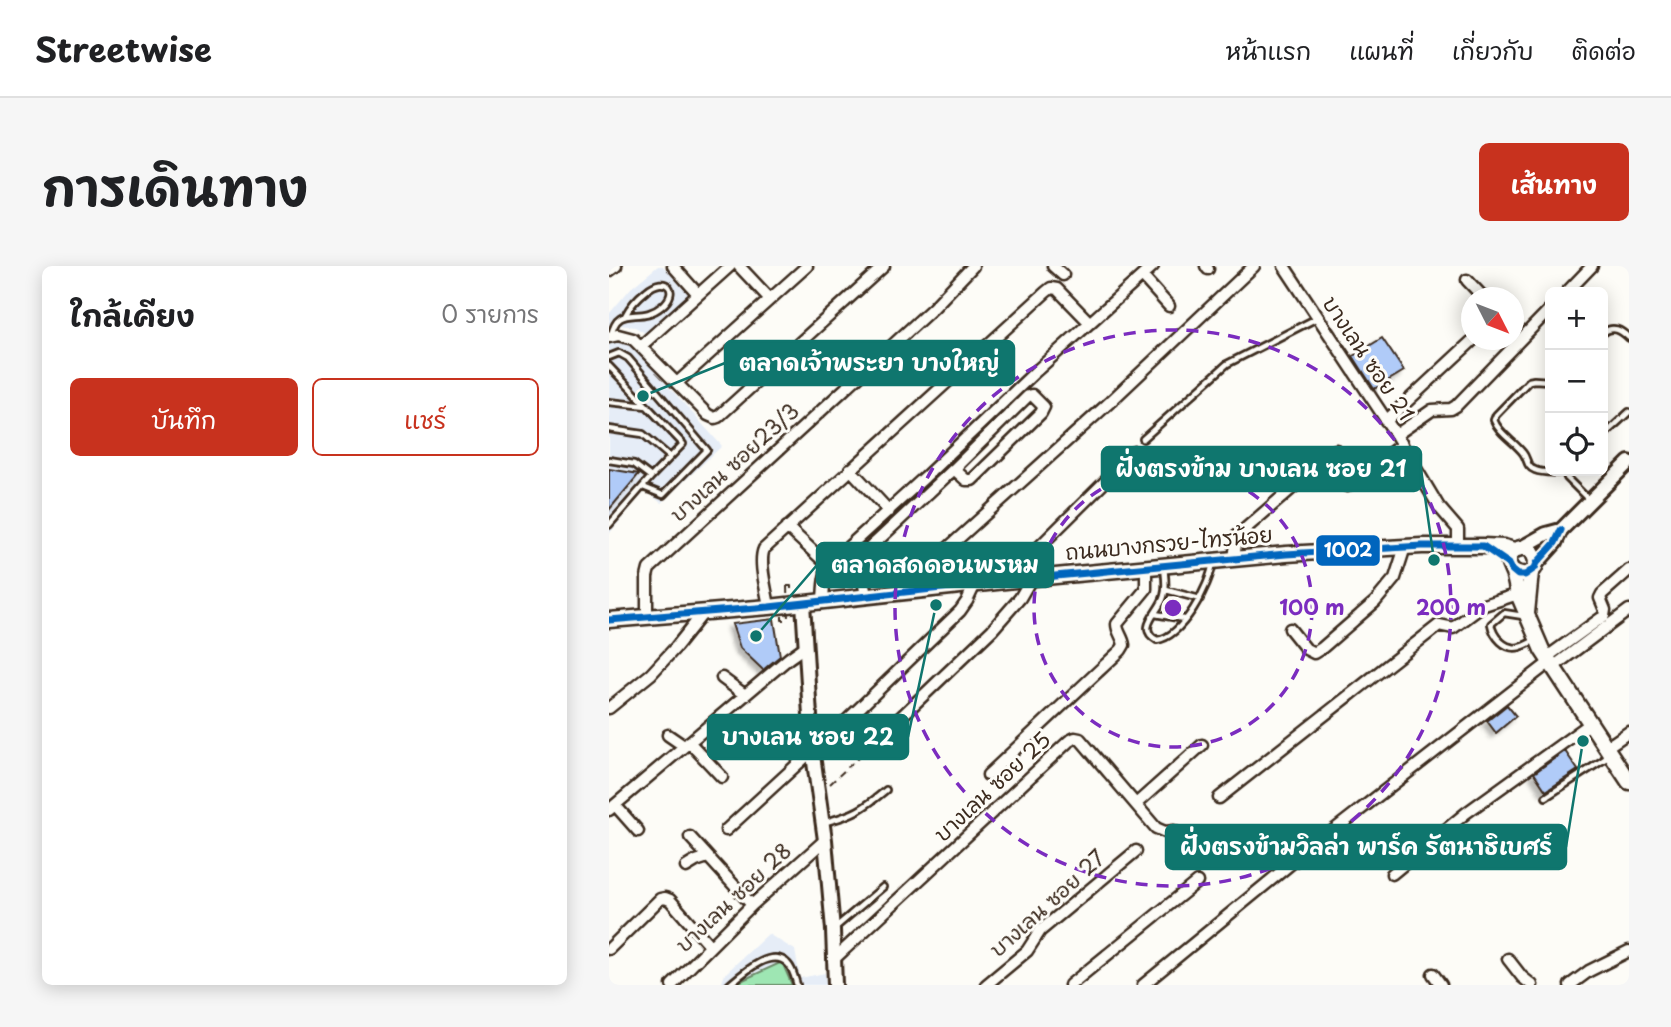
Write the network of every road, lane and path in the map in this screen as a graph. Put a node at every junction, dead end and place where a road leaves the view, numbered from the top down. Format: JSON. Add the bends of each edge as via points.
{"nodes":[{"id":1,"x":616,"y":266,"type":"edge"},
{"id":2,"x":673,"y":266,"type":"edge"},
{"id":3,"x":730,"y":266,"type":"edge"},
{"id":4,"x":739,"y":266,"type":"edge"},
{"id":5,"x":807,"y":266,"type":"edge"},
{"id":6,"x":884,"y":266,"type":"edge"},
{"id":7,"x":973,"y":266,"type":"edge"},
{"id":8,"x":1052,"y":266,"type":"edge"},
{"id":9,"x":1153,"y":266,"type":"edge"},
{"id":10,"x":1254,"y":266,"type":"edge"},
{"id":11,"x":1283,"y":266,"type":"edge"},
{"id":12,"x":1592,"y":266,"type":"edge"},
{"id":13,"x":609,"y":271,"type":"edge"},
{"id":14,"x":1062,"y":275,"type":"dead end"},
{"id":15,"x":1142,"y":276,"type":"junction"},
{"id":16,"x":1467,"y":281,"type":"dead end"},
{"id":17,"x":1473,"y":287,"type":"edge"},
{"id":18,"x":1572,"y":287,"type":"edge"},
{"id":19,"x":698,"y":294,"type":"junction"},
{"id":20,"x":770,"y":299,"type":"junction"},
{"id":21,"x":1169,"y":306,"type":"dead end"},
{"id":22,"x":1545,"y":314,"type":"edge"},
{"id":23,"x":625,"y":316,"type":"junction"},
{"id":24,"x":1318,"y":317,"type":"junction"},
{"id":25,"x":1090,"y":323,"type":"junction"},
{"id":26,"x":1608,"y":330,"type":"edge"},
{"id":27,"x":610,"y":336,"type":"edge"},
{"id":28,"x":1629,"y":338,"type":"edge"},
{"id":29,"x":641,"y":346,"type":"junction"},
{"id":30,"x":1462,"y":350,"type":"edge"},
{"id":31,"x":609,"y":357,"type":"edge"},
{"id":32,"x":609,"y":366,"type":"edge"},
{"id":33,"x":1545,"y":381,"type":"edge"},
{"id":34,"x":678,"y":382,"type":"junction"},
{"id":35,"x":609,"y":402,"type":"edge"},
{"id":36,"x":648,"y":406,"type":"junction"},
{"id":37,"x":1629,"y":412,"type":"edge"},
{"id":38,"x":1386,"y":421,"type":"junction"},
{"id":39,"x":609,"y":429,"type":"edge"},
{"id":40,"x":1608,"y":431,"type":"edge"},
{"id":41,"x":1143,"y":439,"type":"dead end"},
{"id":42,"x":1399,"y":440,"type":"junction"},
{"id":43,"x":1335,"y":450,"type":"dead end"},
{"id":44,"x":1135,"y":452,"type":"dead end"},
{"id":45,"x":670,"y":457,"type":"junction"},
{"id":46,"x":609,"y":460,"type":"edge"},
{"id":47,"x":1629,"y":462,"type":"edge"},
{"id":48,"x":850,"y":469,"type":"junction"},
{"id":49,"x":954,"y":469,"type":"junction"},
{"id":50,"x":1545,"y":471,"type":"edge"},
{"id":51,"x":1567,"y":476,"type":"edge"},
{"id":52,"x":651,"y":477,"type":"junction"},
{"id":53,"x":1347,"y":486,"type":"dead end"},
{"id":54,"x":643,"y":487,"type":"junction"},
{"id":55,"x":1590,"y":501,"type":"junction"},
{"id":56,"x":889,"y":510,"type":"junction"},
{"id":57,"x":609,"y":525,"type":"edge"},
{"id":58,"x":787,"y":527,"type":"junction"},
{"id":59,"x":1561,"y":530,"type":"junction"},
{"id":60,"x":1458,"y":545,"type":"junction"},
{"id":61,"x":1405,"y":547,"type":"junction"},
{"id":62,"x":859,"y":558,"type":"junction"},
{"id":63,"x":1514,"y":558,"type":"junction"},
{"id":64,"x":1234,"y":559,"type":"junction"},
{"id":65,"x":1213,"y":561,"type":"junction"},
{"id":66,"x":1164,"y":566,"type":"junction"},
{"id":67,"x":1146,"y":568,"type":"junction"},
{"id":68,"x":1534,"y":568,"type":"junction"},
{"id":69,"x":827,"y":569,"type":"junction"},
{"id":70,"x":1629,"y":570,"type":"edge"},
{"id":71,"x":1028,"y":579,"type":"junction"},
{"id":72,"x":975,"y":584,"type":"junction"},
{"id":73,"x":787,"y":586,"type":"dead end"},
{"id":74,"x":921,"y":590,"type":"junction"},
{"id":75,"x":1166,"y":590,"type":"junction"},
{"id":76,"x":1518,"y":594,"type":"junction"},
{"id":77,"x":866,"y":596,"type":"junction"},
{"id":78,"x":1200,"y":599,"type":"junction"},
{"id":79,"x":823,"y":601,"type":"junction"},
{"id":80,"x":803,"y":603,"type":"junction"},
{"id":81,"x":769,"y":607,"type":"junction"},
{"id":82,"x":1629,"y":610,"type":"edge"},
{"id":83,"x":704,"y":612,"type":"junction"},
{"id":84,"x":1155,"y":614,"type":"junction"},
{"id":85,"x":647,"y":616,"type":"junction"},
{"id":86,"x":1527,"y":616,"type":"junction"},
{"id":87,"x":1185,"y":619,"type":"junction"},
{"id":88,"x":609,"y":620,"type":"edge"},
{"id":89,"x":788,"y":620,"type":"dead end"},
{"id":90,"x":1290,"y":629,"type":"dead end"},
{"id":91,"x":1537,"y":640,"type":"junction"},
{"id":92,"x":806,"y":646,"type":"junction"},
{"id":93,"x":1550,"y":662,"type":"junction"},
{"id":94,"x":722,"y":678,"type":"dead end"},
{"id":95,"x":745,"y":695,"type":"junction"},
{"id":96,"x":609,"y":708,"type":"edge"},
{"id":97,"x":1591,"y":723,"type":"junction"},
{"id":98,"x":1629,"y":732,"type":"edge"},
{"id":99,"x":668,"y":735,"type":"dead end"},
{"id":100,"x":883,"y":735,"type":"joint"},
{"id":101,"x":687,"y":744,"type":"junction"},
{"id":102,"x":1202,"y":746,"type":"dead end"},
{"id":103,"x":812,"y":749,"type":"junction"},
{"id":104,"x":1609,"y":751,"type":"junction"},
{"id":105,"x":988,"y":775,"type":"dead end"},
{"id":106,"x":722,"y":778,"type":"dead end"},
{"id":107,"x":1629,"y":782,"type":"edge"},
{"id":108,"x":886,"y":790,"type":"dead end"},
{"id":109,"x":818,"y":795,"type":"junction"},
{"id":110,"x":1219,"y":797,"type":"dead end"},
{"id":111,"x":1546,"y":797,"type":"dead end"},
{"id":112,"x":1136,"y":804,"type":"junction"},
{"id":113,"x":611,"y":805,"type":"edge"},
{"id":114,"x":822,"y":823,"type":"junction"},
{"id":115,"x":1447,"y":829,"type":"junction"},
{"id":116,"x":726,"y":830,"type":"dead end"},
{"id":117,"x":638,"y":831,"type":"dead end"},
{"id":118,"x":1174,"y":831,"type":"dead end"},
{"id":119,"x":690,"y":837,"type":"dead end"},
{"id":120,"x":825,"y":840,"type":"junction"},
{"id":121,"x":1136,"y":851,"type":"dead end"},
{"id":122,"x":708,"y":857,"type":"junction"},
{"id":123,"x":1412,"y":857,"type":"junction"},
{"id":124,"x":686,"y":867,"type":"dead end"},
{"id":125,"x":1392,"y":874,"type":"dead end"},
{"id":126,"x":1197,"y":882,"type":"dead end"},
{"id":127,"x":883,"y":887,"type":"dead end"},
{"id":128,"x":753,"y":905,"type":"junction"},
{"id":129,"x":833,"y":930,"type":"junction"},
{"id":130,"x":710,"y":946,"type":"junction"},
{"id":131,"x":609,"y":949,"type":"edge"},
{"id":132,"x":1629,"y":951,"type":"edge"},
{"id":133,"x":1508,"y":959,"type":"dead end"},
{"id":134,"x":833,"y":960,"type":"junction"},
{"id":135,"x":1433,"y":974,"type":"dead end"},
{"id":136,"x":672,"y":985,"type":"edge"},
{"id":137,"x":729,"y":985,"type":"edge"},
{"id":138,"x":797,"y":985,"type":"edge"},
{"id":139,"x":835,"y":985,"type":"edge"},
{"id":140,"x":986,"y":985,"type":"edge"},
{"id":141,"x":1070,"y":985,"type":"edge"},
{"id":142,"x":1143,"y":985,"type":"edge"},
{"id":143,"x":1441,"y":985,"type":"edge"},
{"id":144,"x":1532,"y":985,"type":"edge"},
{"id":145,"x":1570,"y":985,"type":"edge"}],
"edges":[{"from":1,"to":13,"type":"street"},
{"from":2,"to":19,"type":"street"},
{"from":3,"to":19,"type":"street"},
{"from":4,"to":20,"type":"street"},
{"from":5,"to":20,"type":"street"},
{"from":6,"to":34,"type":"street","via":[[718,417],[708,415]]},
{"from":7,"to":85,"type":"street","name":"บางเลน ซอย23/3","via":[[649,569]]},
{"from":8,"to":14,"type":"street"},
{"from":9,"to":15,"type":"street"},
{"from":10,"to":74,"type":"street","via":[[929,565]]},
{"from":11,"to":24,"type":"street","name":"บางเลน ซอย 21"},
{"from":12,"to":18,"type":"street"},
{"from":15,"to":21,"type":"street"},
{"from":15,"to":25,"type":"street"},
{"from":16,"to":17,"type":"street"},
{"from":19,"to":29,"type":"street"},
{"from":20,"to":34,"type":"street"},
{"from":22,"to":42,"type":"street","via":[[1456,406],[1433,410]]},
{"from":23,"to":23,"type":"lane","via":[[656,283],[671,290],[669,300],[655,312]]},
{"from":23,"to":27,"type":"lane","via":[[614,324]]},
{"from":24,"to":38,"type":"street","name":"บางเลน ซอย 21"},
{"from":24,"to":41,"type":"lane","via":[[1227,365]]},
{"from":25,"to":48,"type":"street","via":[[1058,289],[1051,288]]},
{"from":25,"to":56,"type":"street"},
{"from":26,"to":28,"type":"lane","via":[[1615,328]]},
{"from":27,"to":29,"type":"street","via":[[625,336]]},
{"from":29,"to":34,"type":"street"},
{"from":30,"to":38,"type":"street"},
{"from":31,"to":54,"type":"lane","via":[[619,353],[628,358],[707,450],[663,495]]},
{"from":32,"to":36,"type":"lane"},
{"from":33,"to":50,"type":"lane","via":[[1529,382],[1494,420],[1531,469]]},
{"from":35,"to":36,"type":"lane"},
{"from":36,"to":45,"type":"lane","via":[[683,444]]},
{"from":37,"to":40,"type":"lane"},
{"from":38,"to":42,"type":"street","name":"บางเลน ซอย 21"},
{"from":39,"to":45,"type":"lane","via":[[643,434]]},
{"from":42,"to":53,"type":"street"},
{"from":42,"to":60,"type":"street","name":"บางเลน ซอย 21","via":[[1439,507],[1458,529]]},
{"from":43,"to":64,"type":"street","via":[[1237,536]]},
{"from":44,"to":71,"type":"street","via":[[1035,551]]},
{"from":45,"to":52,"type":"lane"},
{"from":46,"to":52,"type":"lane","via":[[634,464]]},
{"from":47,"to":55,"type":"street"},
{"from":48,"to":56,"type":"street"},
{"from":48,"to":58,"type":"street"},
{"from":49,"to":49,"type":"street","via":[[965,480],[972,480],[1044,407],[1029,395]]},
{"from":49,"to":62,"type":"street"},
{"from":51,"to":55,"type":"lane"},
{"from":52,"to":54,"type":"lane"},
{"from":54,"to":57,"type":"lane"},
{"from":55,"to":59,"type":"street"},
{"from":56,"to":69,"type":"street"},
{"from":58,"to":69,"type":"street"},
{"from":58,"to":81,"type":"street","via":[[762,554]]},
{"from":59,"to":63,"type":"street","via":[[1546,534]]},
{"from":59,"to":68,"type":"street"},
{"from":60,"to":61,"type":"main road","name":"ถนนบางกรวย-ไทรน้อย"},
{"from":60,"to":63,"type":"main road","name":"ถนนบางกรวย-ไทรน้อย","via":[[1504,547]]},
{"from":61,"to":64,"type":"main road","name":"ถนนบางกรวย-ไทรน้อย"},
{"from":61,"to":90,"type":"street","via":[[1395,578],[1322,648],[1314,653],[1306,649]]},
{"from":62,"to":69,"type":"street","via":[[842,569]]},
{"from":62,"to":77,"type":"street"},
{"from":63,"to":68,"type":"main road","name":"ถนนบางกรวย-ไทรน้อย","via":[[1518,575]]},
{"from":63,"to":68,"type":"main road","via":[[1529,548],[1535,555]]},
{"from":63,"to":76,"type":"main road"},
{"from":64,"to":65,"type":"main road","name":"ถนนบางกรวย-ไทรน้อย"},
{"from":65,"to":66,"type":"main road","name":"ถนนบางกรวย-ไทรน้อย"},
{"from":65,"to":78,"type":"lane"},
{"from":66,"to":67,"type":"main road","name":"ถนนบางกรวย-ไทรน้อย"},
{"from":66,"to":75,"type":"lane"},
{"from":67,"to":71,"type":"main road","name":"ถนนบางกรวย-ไทรน้อย"},
{"from":67,"to":105,"type":"street","via":[[1146,589],[1117,624],[1124,640],[1121,650]]},
{"from":68,"to":86,"type":"main road"},
{"from":69,"to":79,"type":"street"},
{"from":70,"to":93,"type":"street","via":[[1602,594],[1604,616]]},
{"from":71,"to":72,"type":"main road","name":"ถนนบางกรวย-ไทรน้อย"},
{"from":71,"to":100,"type":"street","via":[[1020,598],[992,630]]},
{"from":72,"to":74,"type":"main road","name":"ถนนบางกรวย-ไทรน้อย"},
{"from":72,"to":103,"type":"street","via":[[960,611]]},
{"from":73,"to":89,"type":"path","bridge":true},
{"from":74,"to":77,"type":"main road","name":"ถนนบางกรวย-ไทรน้อย"},
{"from":75,"to":78,"type":"lane"},
{"from":75,"to":84,"type":"lane"},
{"from":76,"to":86,"type":"main road"},
{"from":76,"to":110,"type":"street","via":[[1484,605],[1453,628],[1440,625]]},
{"from":77,"to":79,"type":"main road","name":"ถนนบางกรวย-ไทรน้อย"},
{"from":78,"to":87,"type":"lane"},
{"from":79,"to":80,"type":"main road","name":"ถนนบางกรวย-ไทรน้อย"},
{"from":80,"to":81,"type":"main road","name":"ถนนบางกรวย-ไทรน้อย"},
{"from":80,"to":92,"type":"street"},
{"from":81,"to":83,"type":"main road","name":"ถนนบางกรวย-ไทรน้อย"},
{"from":82,"to":93,"type":"street"},
{"from":83,"to":85,"type":"main road","name":"ถนนบางกรวย-ไทรน้อย"},
{"from":83,"to":96,"type":"street","via":[[651,674]]},
{"from":84,"to":87,"type":"lane"},
{"from":84,"to":87,"type":"lane","via":[[1147,631],[1157,640],[1170,635]]},
{"from":85,"to":88,"type":"main road","name":"ถนนบางกรวย-ไทรน้อย"},
{"from":86,"to":91,"type":"main road"},
{"from":86,"to":91,"type":"lane","via":[[1504,613],[1491,624],[1492,631],[1501,643],[1513,648]]},
{"from":91,"to":93,"type":"main road"},
{"from":92,"to":95,"type":"street"},
{"from":92,"to":103,"type":"street"},
{"from":93,"to":97,"type":"main road"},
{"from":93,"to":142,"type":"street"},
{"from":94,"to":95,"type":"street"},
{"from":95,"to":101,"type":"street"},
{"from":97,"to":104,"type":"main road"},
{"from":97,"to":115,"type":"street"},
{"from":98,"to":104,"type":"street"},
{"from":99,"to":101,"type":"street"},
{"from":100,"to":109,"type":"path"},
{"from":101,"to":106,"type":"street"},
{"from":101,"to":113,"type":"street"},
{"from":102,"to":112,"type":"street"},
{"from":103,"to":109,"type":"street"},
{"from":103,"to":116,"type":"street"},
{"from":104,"to":107,"type":"main road"},
{"from":104,"to":111,"type":"lane"},
{"from":108,"to":114,"type":"lane","via":[[850,816]]},
{"from":109,"to":114,"type":"street"},
{"from":112,"to":118,"type":"street","name":"บางเลน ซอย 25","via":[[1156,828]]},
{"from":112,"to":134,"type":"street","name":"บางเลน ซอย 25","via":[[1080,739],[1069,741]]},
{"from":113,"to":117,"type":"street"},
{"from":114,"to":120,"type":"street"},
{"from":115,"to":123,"type":"street"},
{"from":115,"to":123,"type":"lane","via":[[1452,841],[1430,865]]},
{"from":119,"to":122,"type":"street"},
{"from":120,"to":128,"type":"street","name":"บางเลน ซอย 28"},
{"from":120,"to":129,"type":"street"},
{"from":121,"to":140,"type":"street","name":"บางเลน ซอย 27","via":[[1040,931],[1027,950]]},
{"from":122,"to":124,"type":"street"},
{"from":122,"to":128,"type":"street"},
{"from":123,"to":125,"type":"street"},
{"from":126,"to":141,"type":"street"},
{"from":127,"to":129,"type":"lane"},
{"from":128,"to":130,"type":"street","name":"บางเลน ซอย 28"},
{"from":129,"to":134,"type":"street"},
{"from":130,"to":131,"type":"street","via":[[665,898]]},
{"from":130,"to":136,"type":"street","name":"บางเลน ซอย 28"},
{"from":132,"to":145,"type":"street"},
{"from":133,"to":144,"type":"street"},
{"from":134,"to":139,"type":"street"},
{"from":135,"to":143,"type":"street"},
{"from":137,"to":138,"type":"lane","via":[[770,957],[789,964]]}]}
